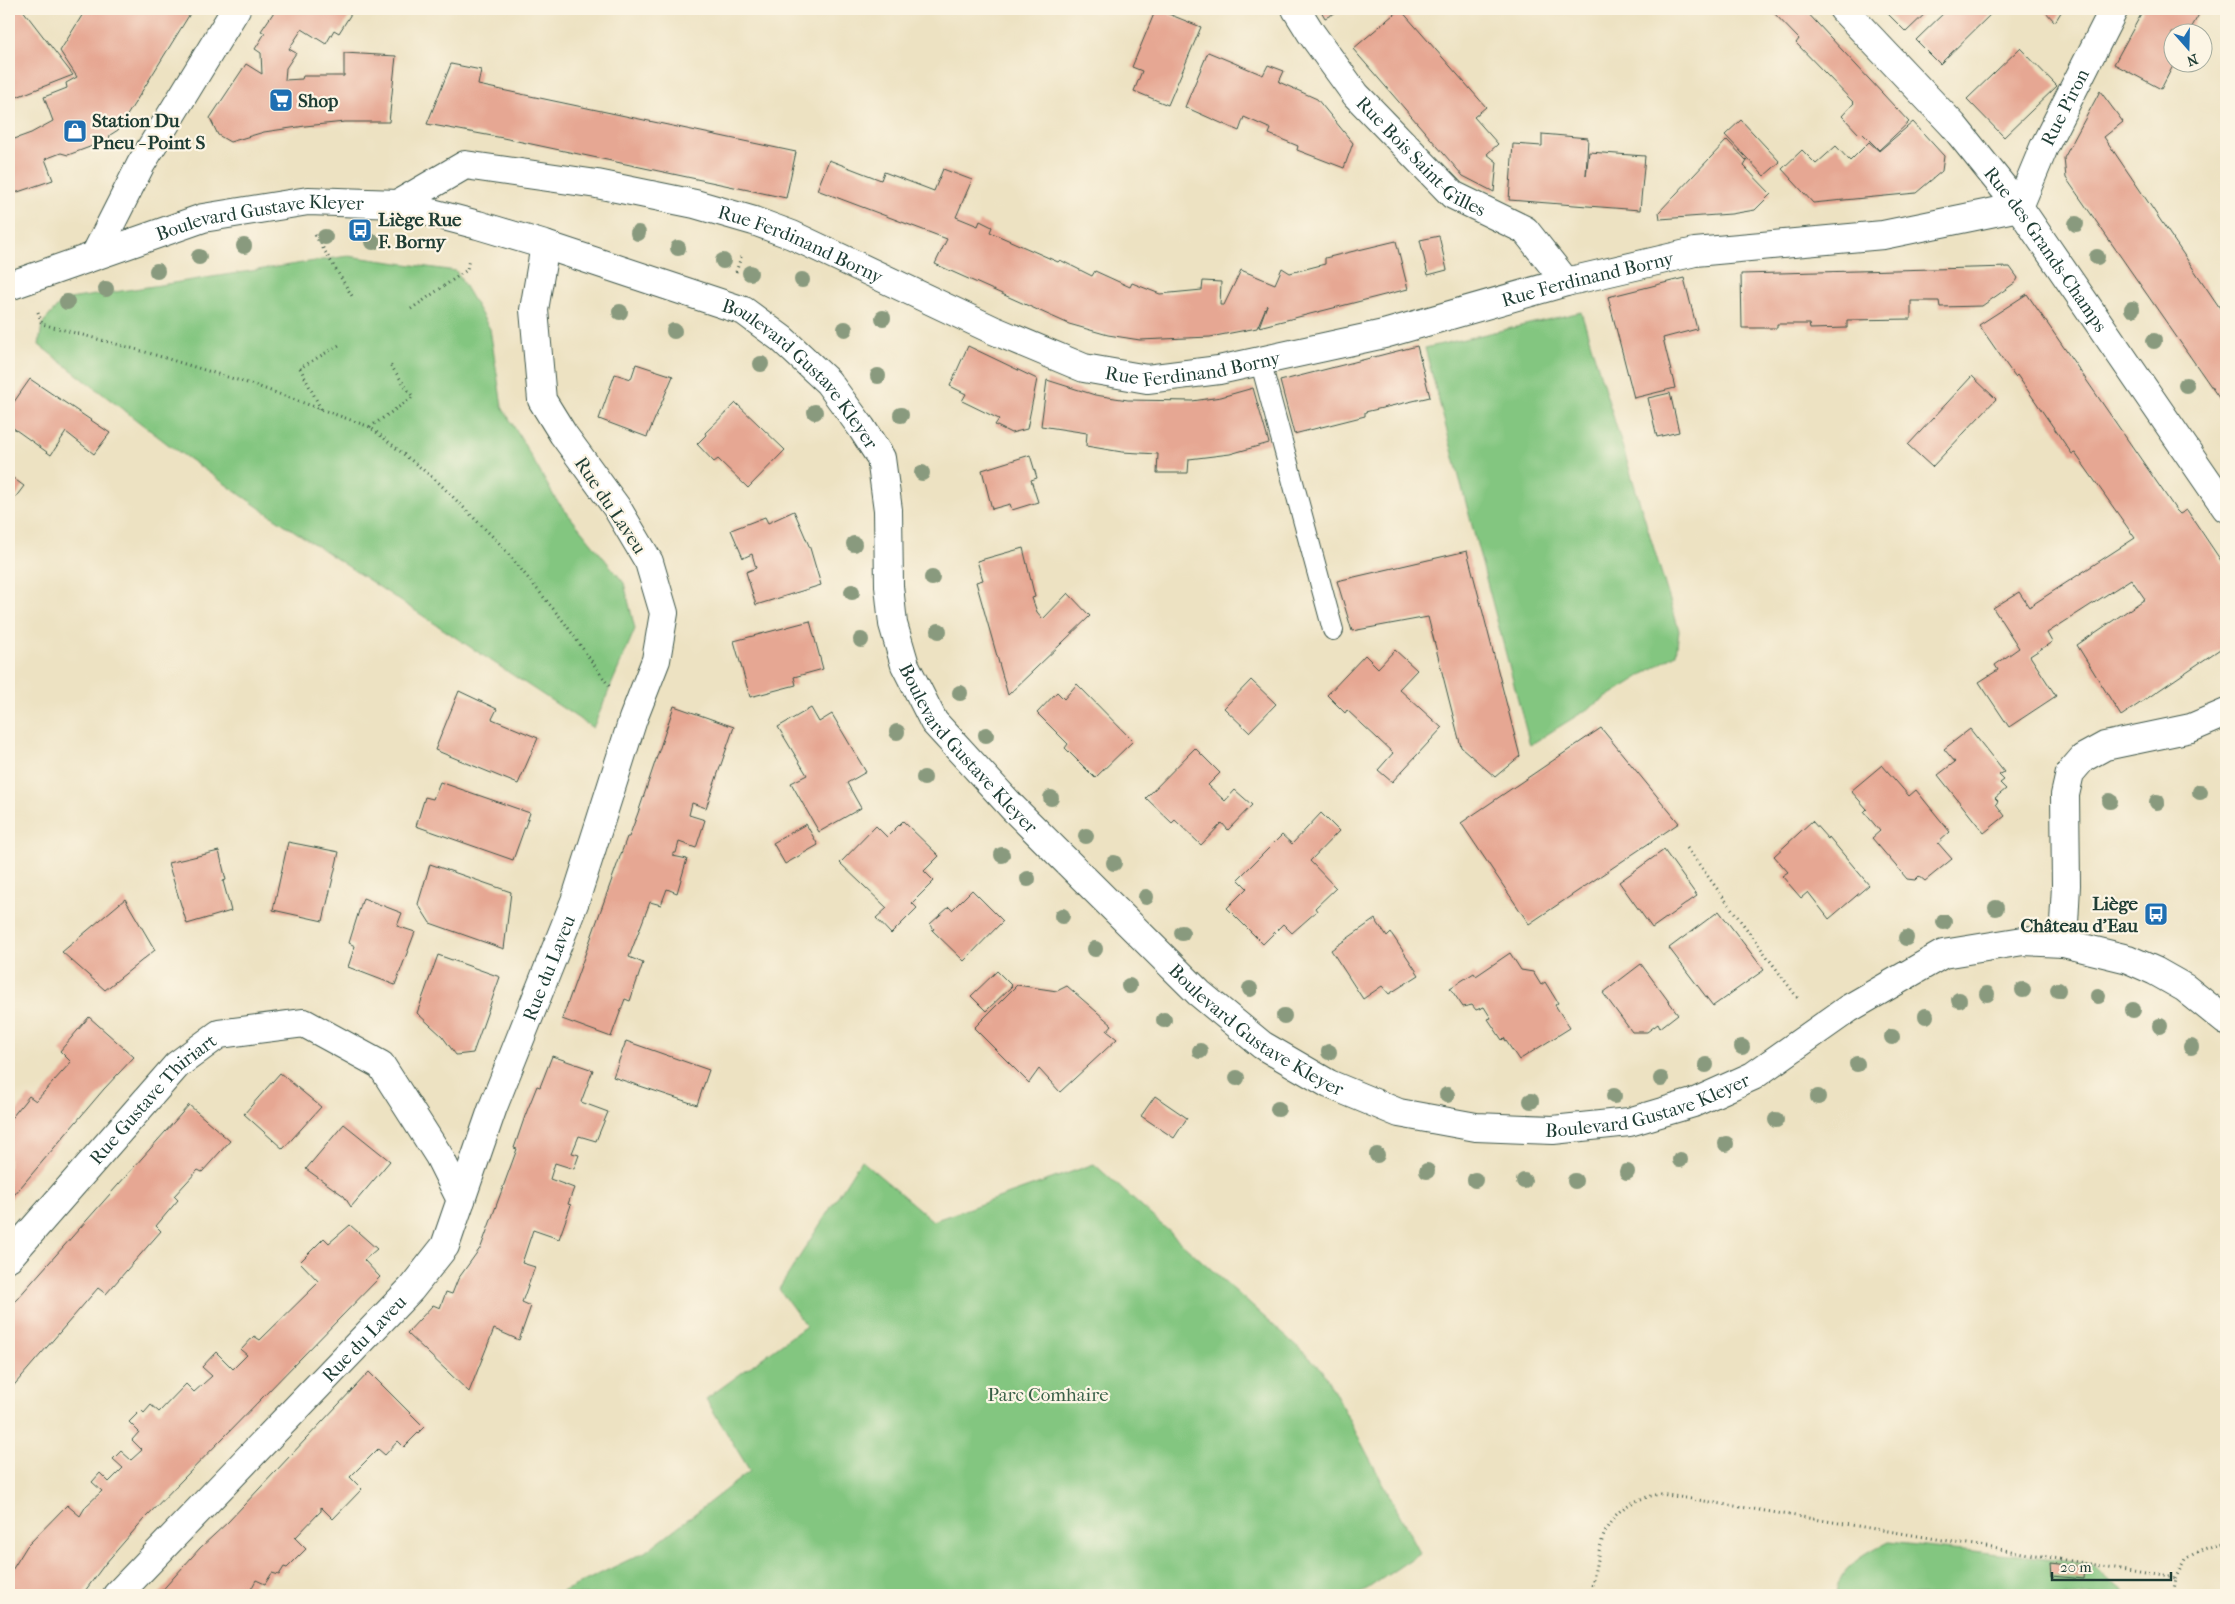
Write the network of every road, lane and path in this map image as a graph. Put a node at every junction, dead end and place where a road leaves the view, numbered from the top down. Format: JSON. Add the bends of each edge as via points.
{"nodes":[{"id":1,"x":236,"y":9,"type":"edge"},
{"id":2,"x":1296,"y":9,"type":"edge"},
{"id":3,"x":1843,"y":9,"type":"edge"},
{"id":4,"x":2114,"y":9,"type":"edge"},
{"id":5,"x":398,"y":204,"type":"junction"},
{"id":6,"x":2019,"y":207,"type":"junction"},
{"id":7,"x":754,"y":221,"type":"junction"},
{"id":8,"x":545,"y":245,"type":"junction"},
{"id":9,"x":324,"y":250,"type":"dead end"},
{"id":10,"x":95,"y":255,"type":"junction"},
{"id":11,"x":467,"y":270,"type":"dead end"},
{"id":12,"x":1566,"y":282,"type":"junction"},
{"id":13,"x":18,"y":283,"type":"edge"},
{"id":14,"x":352,"y":296,"type":"dead end"},
{"id":15,"x":725,"y":303,"type":"junction"},
{"id":16,"x":411,"y":309,"type":"dead end"},
{"id":17,"x":341,"y":344,"type":"dead end"},
{"id":18,"x":1260,"y":360,"type":"junction"},
{"id":19,"x":389,"y":363,"type":"dead end"},
{"id":20,"x":322,"y":410,"type":"junction"},
{"id":21,"x":370,"y":427,"type":"junction"},
{"id":22,"x":2226,"y":508,"type":"edge"},
{"id":23,"x":1333,"y":630,"type":"dead end"},
{"id":24,"x":2226,"y":713,"type":"edge"},
{"id":25,"x":633,"y":719,"type":"junction"},
{"id":26,"x":1688,"y":848,"type":"dead end"},
{"id":27,"x":2063,"y":943,"type":"junction"},
{"id":28,"x":2226,"y":1021,"type":"edge"},
{"id":29,"x":1820,"y":1028,"type":"junction"},
{"id":30,"x":461,"y":1200,"type":"junction"},
{"id":31,"x":9,"y":1257,"type":"edge"},
{"id":32,"x":2226,"y":1541,"type":"edge"},
{"id":33,"x":2176,"y":1578,"type":"junction"},
{"id":34,"x":117,"y":1595,"type":"edge"},
{"id":35,"x":1590,"y":1595,"type":"edge"},
{"id":36,"x":2173,"y":1595,"type":"edge"}],
"edges":[{"from":1,"to":10,"type":"street","via":[[141,164]]},
{"from":2,"to":12,"type":"street","name":"Rue Bois Saint-Gilles","via":[[1356,95],[1453,195],[1525,230]]},
{"from":3,"to":6,"type":"street","name":"Rue des Grands-Champs","via":[[1952,125]]},
{"from":4,"to":6,"type":"street","name":"Rue Piron","via":[[2044,147]]},
{"from":5,"to":7,"type":"street","name":"Rue Ferdinand Borny","via":[[465,165],[597,184],[695,204]]},
{"from":5,"to":8,"type":"street","name":"Boulevard Gustave Kleyer"},
{"from":5,"to":10,"type":"street","name":"Boulevard Gustave Kleyer","via":[[308,201],[230,213],[202,218]]},
{"from":6,"to":12,"type":"street","name":"Rue Ferdinand Borny","via":[[1882,235],[1695,252]]},
{"from":6,"to":22,"type":"street","name":"Rue des Grands-Champs"},
{"from":7,"to":15,"type":"path"},
{"from":7,"to":18,"type":"street","name":"Rue Ferdinand Borny","via":[[792,235],[994,330],[1084,368],[1147,379],[1219,370]]},
{"from":8,"to":15,"type":"street","name":"Boulevard Gustave Kleyer"},
{"from":8,"to":25,"type":"street","name":"Rue du Laveu","via":[[534,310],[542,400],[617,508],[649,562],[664,613],[656,660]]},
{"from":9,"to":14,"type":"path"},
{"from":10,"to":13,"type":"street","name":"Boulevard Gustave Kleyer"},
{"from":11,"to":16,"type":"path"},
{"from":12,"to":18,"type":"street","name":"Rue Ferdinand Borny","via":[[1384,334]]},
{"from":13,"to":20,"type":"path","via":[[42,324],[247,383]]},
{"from":15,"to":29,"type":"street","name":"Boulevard Gustave Kleyer","via":[[744,311],[782,339],[828,382],[881,458],[888,510],[893,624],[905,665],[934,722],[1013,808],[1198,993],[1262,1045],[1329,1084],[1400,1113],[1476,1127],[1553,1130],[1629,1122],[1692,1103],[1753,1076]]},
{"from":17,"to":20,"type":"path","via":[[300,368]]},
{"from":18,"to":23,"type":"lane"},
{"from":19,"to":21,"type":"path","via":[[413,397]]},
{"from":20,"to":21,"type":"path"},
{"from":21,"to":25,"type":"path","via":[[438,481],[501,544],[564,622]]},
{"from":24,"to":27,"type":"street","via":[[2191,728],[2105,746],[2083,758],[2070,773],[2065,795]]},
{"from":25,"to":30,"type":"street","name":"Rue du Laveu","via":[[575,901],[493,1107]]},
{"from":26,"to":29,"type":"path"},
{"from":27,"to":28,"type":"street","name":"Boulevard Gustave Kleyer","via":[[2128,960],[2155,971],[2185,988]]},
{"from":27,"to":29,"type":"street","name":"Boulevard Gustave Kleyer","via":[[2023,940],[1943,954]]},
{"from":30,"to":31,"type":"street","name":"Rue Gustave Thiriart","via":[[439,1156],[381,1065],[304,1023],[219,1034],[177,1065]]},
{"from":30,"to":34,"type":"street","name":"Rue du Laveu","via":[[445,1246],[411,1289]]},
{"from":32,"to":33,"type":"path","via":[[2204,1548],[2186,1559]]},
{"from":33,"to":35,"type":"path","via":[[1661,1494],[1638,1500],[1615,1515],[1602,1535]]},
{"from":33,"to":36,"type":"path"}]}
